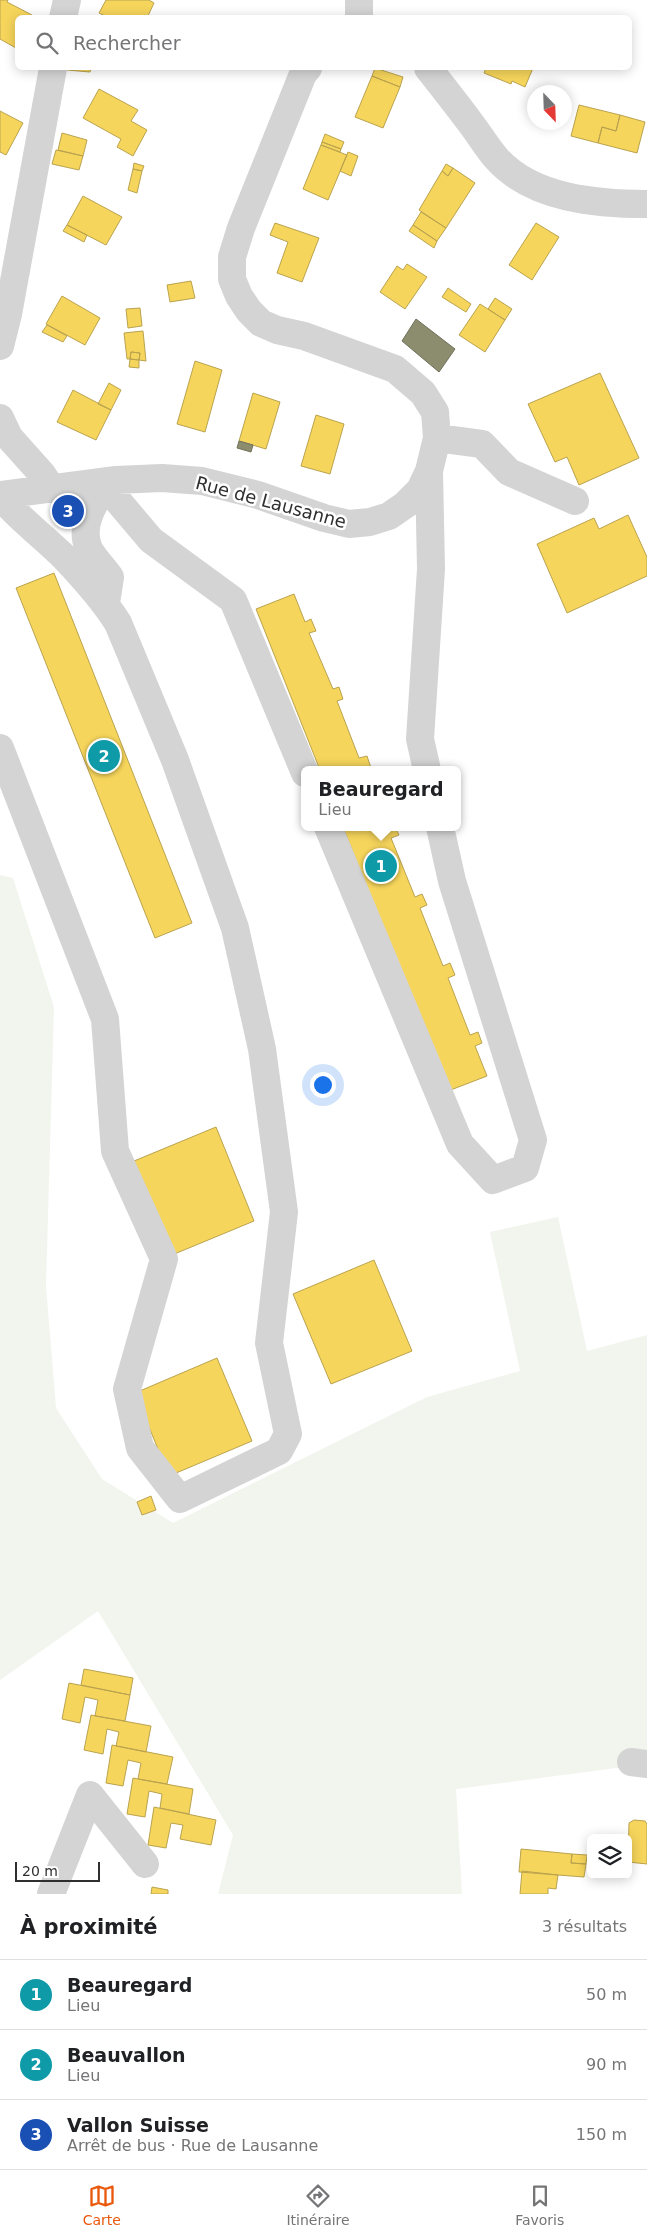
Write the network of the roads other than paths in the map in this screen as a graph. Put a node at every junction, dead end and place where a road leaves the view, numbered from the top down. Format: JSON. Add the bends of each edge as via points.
{"nodes":[{"id":1,"x":67,"y":0,"type":"edge"},
{"id":2,"x":358,"y":0,"type":"edge"},
{"id":3,"x":64,"y":15,"type":"edge"},
{"id":4,"x":359,"y":15,"type":"edge"},
{"id":5,"x":53,"y":70,"type":"edge"},
{"id":6,"x":306,"y":70,"type":"edge"},
{"id":7,"x":430,"y":70,"type":"edge"},
{"id":8,"x":647,"y":204,"type":"edge"},
{"id":9,"x":0,"y":346,"type":"edge"},
{"id":10,"x":0,"y":418,"type":"edge"},
{"id":11,"x":437,"y":438,"type":"junction"},
{"id":12,"x":429,"y":471,"type":"junction"},
{"id":13,"x":108,"y":481,"type":"junction"},
{"id":14,"x":52,"y":489,"type":"junction"},
{"id":15,"x":0,"y":495,"type":"edge"},
{"id":16,"x":575,"y":501,"type":"dead end"},
{"id":17,"x":106,"y":603,"type":"junction"},
{"id":18,"x":0,"y":748,"type":"edge"},
{"id":19,"x":302,"y":766,"type":"edge"},
{"id":20,"x":426,"y":766,"type":"edge"},
{"id":21,"x":330,"y":831,"type":"edge"},
{"id":22,"x":441,"y":831,"type":"edge"},
{"id":23,"x":145,"y":1864,"type":"dead end"},
{"id":24,"x":50,"y":1894,"type":"edge"}],
"edges":[{"from":1,"to":3,"type":"street"},
{"from":2,"to":4,"type":"street"},
{"from":5,"to":9,"type":"street"},
{"from":6,"to":11,"type":"street","name":"Rue de Lausanne","via":[[240,228],[232,257],[232,279],[244,304],[262,323],[395,369],[423,393],[435,412]]},
{"from":7,"to":8,"type":"street","via":[[498,160],[520,177],[547,191],[576,200]]},
{"from":10,"to":14,"type":"street","via":[[9,437]]},
{"from":11,"to":12,"type":"street","name":"Rue de Lausanne"},
{"from":11,"to":16,"type":"street","via":[[482,444],[508,472]]},
{"from":12,"to":13,"type":"street","name":"Rue de Lausanne","via":[[420,490],[389,516],[349,524],[202,481],[162,478]]},
{"from":12,"to":20,"type":"street","via":[[431,568],[420,739]]},
{"from":13,"to":14,"type":"street","name":"Rue de Lausanne"},
{"from":13,"to":17,"type":"street","via":[[93,505],[85,530],[89,548],[110,577]]},
{"from":13,"to":19,"type":"street","via":[[118,502],[152,540],[232,600]]},
{"from":14,"to":15,"type":"street","name":"Rue de Lausanne"},
{"from":15,"to":17,"type":"street","via":[[17,516],[64,557]]},
{"from":17,"to":18,"type":"street","via":[[118,623],[175,760],[236,928],[262,1049],[284,1212],[269,1343],[288,1434],[279,1451],[180,1499],[140,1448],[127,1389],[164,1259],[115,1151],[105,1019]]},
{"from":21,"to":22,"type":"street","via":[[460,1144],[493,1180],[525,1168],[533,1140],[452,882]]},
{"from":23,"to":24,"type":"street","via":[[90,1795]]}]}
